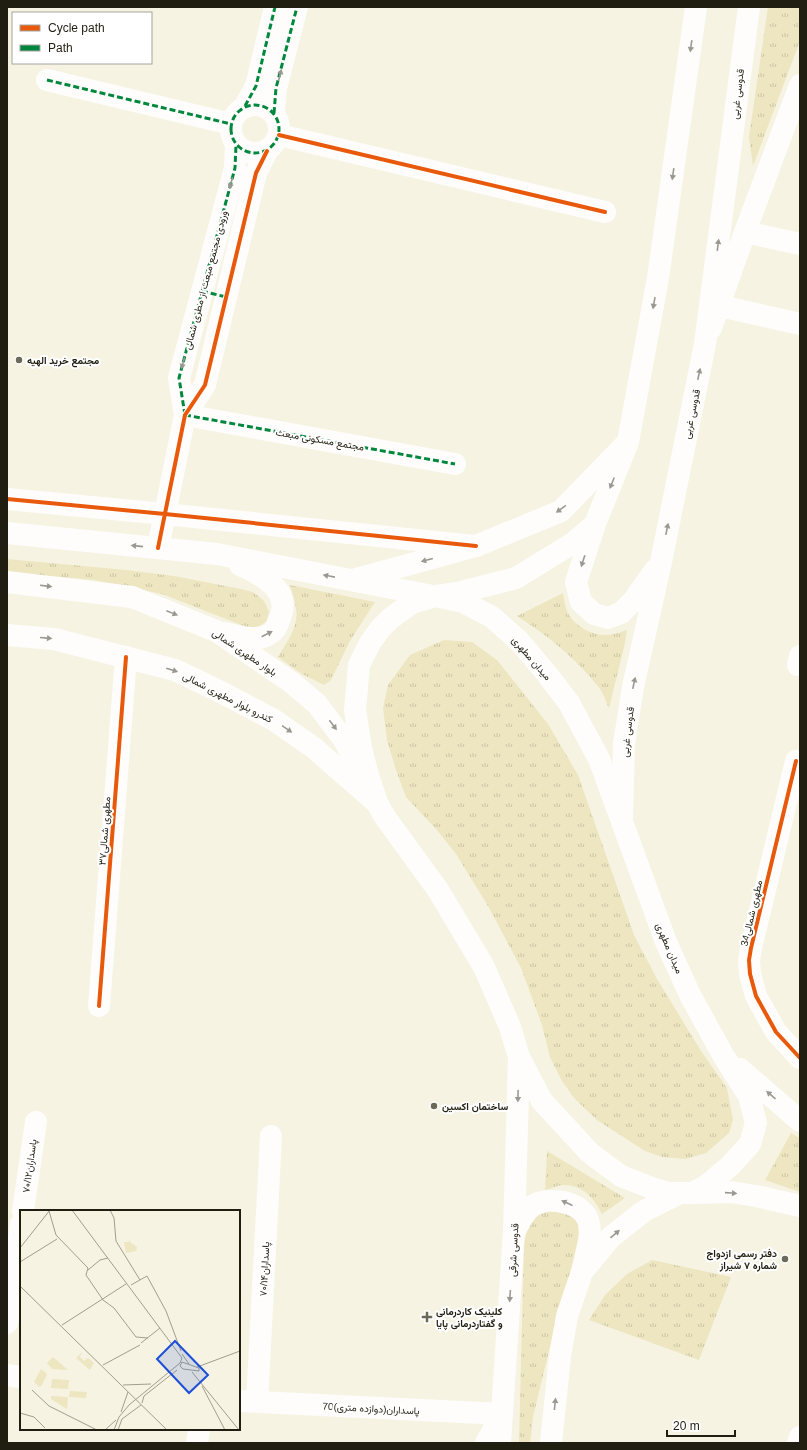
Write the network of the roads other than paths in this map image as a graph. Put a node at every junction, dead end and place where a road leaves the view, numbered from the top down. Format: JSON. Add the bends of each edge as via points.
{"nodes":[{"id":1,"x":275,"y":7,"type":"edge"},
{"id":2,"x":297,"y":7,"type":"edge"},
{"id":3,"x":696,"y":7,"type":"edge"},
{"id":4,"x":749,"y":7,"type":"edge"},
{"id":5,"x":47,"y":80,"type":"dead end"},
{"id":6,"x":800,"y":85,"type":"edge"},
{"id":7,"x":246,"y":106,"type":"junction"},
{"id":8,"x":274,"y":113,"type":"junction"},
{"id":9,"x":231,"y":124,"type":"junction"},
{"id":10,"x":273,"y":143,"type":"junction"},
{"id":11,"x":236,"y":145,"type":"junction"},
{"id":12,"x":605,"y":212,"type":"dead end"},
{"id":13,"x":745,"y":232,"type":"junction"},
{"id":14,"x":800,"y":244,"type":"edge"},
{"id":15,"x":202,"y":290,"type":"junction"},
{"id":16,"x":226,"y":296,"type":"junction"},
{"id":17,"x":720,"y":306,"type":"junction"},
{"id":18,"x":800,"y":324,"type":"edge"},
{"id":19,"x":705,"y":344,"type":"junction"},
{"id":20,"x":185,"y":415,"type":"junction"},
{"id":21,"x":628,"y":442,"type":"junction"},
{"id":22,"x":455,"y":464,"type":"dead end"},
{"id":23,"x":7,"y":500,"type":"edge"},
{"id":24,"x":165,"y":514,"type":"junction"},
{"id":25,"x":595,"y":524,"type":"junction"},
{"id":26,"x":7,"y":533,"type":"edge"},
{"id":27,"x":476,"y":546,"type":"junction"},
{"id":28,"x":158,"y":548,"type":"junction"},
{"id":29,"x":217,"y":554,"type":"junction"},
{"id":30,"x":661,"y":562,"type":"junction"},
{"id":31,"x":352,"y":580,"type":"junction"},
{"id":32,"x":7,"y":582,"type":"edge"},
{"id":33,"x":436,"y":596,"type":"junction"},
{"id":34,"x":216,"y":631,"type":"junction"},
{"id":35,"x":7,"y":635,"type":"edge"},
{"id":36,"x":126,"y":657,"type":"junction"},
{"id":37,"x":796,"y":761,"type":"dead end"},
{"id":38,"x":377,"y":803,"type":"junction"},
{"id":39,"x":622,"y":819,"type":"junction"},
{"id":40,"x":99,"y":1006,"type":"dead end"},
{"id":41,"x":724,"y":1054,"type":"junction"},
{"id":42,"x":519,"y":1057,"type":"junction"},
{"id":43,"x":800,"y":1058,"type":"edge"},
{"id":44,"x":800,"y":1121,"type":"edge"},
{"id":45,"x":36,"y":1122,"type":"dead end"},
{"id":46,"x":272,"y":1136,"type":"dead end"},
{"id":47,"x":685,"y":1193,"type":"junction"},
{"id":48,"x":800,"y":1206,"type":"edge"},
{"id":49,"x":23,"y":1210,"type":"edge"},
{"id":50,"x":20,"y":1231,"type":"edge"},
{"id":51,"x":514,"y":1232,"type":"junction"},
{"id":52,"x":582,"y":1272,"type":"junction"},
{"id":53,"x":7,"y":1323,"type":"edge"},
{"id":54,"x":7,"y":1375,"type":"edge"},
{"id":55,"x":20,"y":1377,"type":"edge"},
{"id":56,"x":248,"y":1401,"type":"edge"},
{"id":57,"x":502,"y":1414,"type":"junction"},
{"id":58,"x":199,"y":1430,"type":"edge"},
{"id":59,"x":800,"y":1437,"type":"edge"},
{"id":60,"x":197,"y":1443,"type":"edge"},
{"id":61,"x":486,"y":1443,"type":"edge"},
{"id":62,"x":500,"y":1443,"type":"edge"},
{"id":63,"x":551,"y":1443,"type":"edge"},
{"id":64,"x":798,"y":1443,"type":"edge"}],
"edges":[{"from":1,"to":7,"type":"main road","via":[[256,86]]},
{"from":8,"to":2,"type":"main road","one_way":true,"via":[[276,88]]},
{"from":3,"to":21,"type":"main road","one_way":true,"via":[[658,278]]},
{"from":19,"to":4,"type":"main road","name":"قدوسی غربی","one_way":true},
{"from":5,"to":9,"type":"main road"},
{"from":6,"to":13,"type":"main road"},
{"from":7,"to":8,"type":"main road","via":[[261,105]]},
{"from":7,"to":9,"type":"main road","via":[[234,116]]},
{"from":8,"to":10,"type":"main road","via":[[278,120]]},
{"from":9,"to":11,"type":"main road","via":[[232,138]]},
{"from":10,"to":11,"type":"main road","via":[[255,154],[248,153]]},
{"from":10,"to":12,"type":"main road"},
{"from":10,"to":16,"type":"main road","via":[[256,173]]},
{"from":11,"to":15,"type":"main road","name":"ورودی مجتمع مبعث از مطری شمالی","one_way":true,"via":[[235,168]]},
{"from":13,"to":14,"type":"main road"},
{"from":13,"to":17,"type":"main road"},
{"from":15,"to":16,"type":"main road"},
{"from":15,"to":20,"type":"main road","name":"ورودی مجتمع مبعث از مطری شمالی","one_way":true,"via":[[179,378]]},
{"from":16,"to":20,"type":"main road","via":[[205,385]]},
{"from":17,"to":18,"type":"main road"},
{"from":17,"to":19,"type":"main road"},
{"from":30,"to":19,"type":"main road","name":"قدوسی غربی","one_way":true},
{"from":20,"to":22,"type":"main road","name":"مجتمع مسکونی مبعث"},
{"from":20,"to":24,"type":"main road"},
{"from":21,"to":25,"type":"main road","one_way":true},
{"from":21,"to":27,"type":"main road","one_way":true,"via":[[561,511]]},
{"from":23,"to":24,"type":"main road"},
{"from":24,"to":27,"type":"main road"},
{"from":24,"to":28,"type":"main road"},
{"from":25,"to":30,"type":"main road","one_way":true,"via":[[576,582],[581,602],[594,614],[608,618],[621,614]]},
{"from":25,"to":33,"type":"main road","via":[[573,543],[516,578],[458,594]]},
{"from":28,"to":26,"type":"main road","one_way":true},
{"from":27,"to":31,"type":"main road","one_way":true},
{"from":28,"to":29,"type":"main road"},
{"from":31,"to":29,"type":"main road","one_way":true},
{"from":34,"to":29,"type":"main road","one_way":true,"via":[[259,638],[272,633],[277,627],[282,610],[282,598],[262,575]]},
{"from":39,"to":30,"type":"main road","name":"قدوسی غربی","one_way":true,"via":[[624,744],[633,687]]},
{"from":31,"to":33,"type":"main road"},
{"from":32,"to":34,"type":"main road","name":"بلوار مطهری شمالی","one_way":true,"via":[[132,597]]},
{"from":33,"to":38,"type":"main road","name":"میدان مطهری","via":[[412,603],[391,618],[370,643],[359,665],[355,710],[361,748]]},
{"from":33,"to":39,"type":"main road","name":"میدان مطهری","via":[[463,602],[492,617],[519,641],[548,674],[569,703],[599,759]]},
{"from":34,"to":38,"type":"main road","name":"بلوار مطهری شمالی","one_way":true,"via":[[291,682],[317,704],[344,740]]},
{"from":35,"to":36,"type":"main road","name":"کندرو بلوار مطهری شمالی","one_way":true,"via":[[54,639]]},
{"from":36,"to":38,"type":"main road","name":"کندرو بلوار مطهری شمالی","one_way":true,"via":[[175,670],[274,720],[314,748]]},
{"from":36,"to":40,"type":"main road","name":"مطهرى شمالى۳۷"},
{"from":37,"to":43,"type":"main road","name":"34مطهرى شمالى","via":[[749,960],[756,996],[776,1032]]},
{"from":38,"to":42,"type":"main road","name":"میدان مطهری","via":[[438,890],[484,967],[510,1026]]},
{"from":39,"to":41,"type":"main road","name":"میدان مطهری","via":[[666,942],[690,995]]},
{"from":44,"to":41,"type":"main road","one_way":true},
{"from":41,"to":47,"type":"main road","name":"میدان مطهری","via":[[750,1096],[756,1123],[750,1144],[730,1166],[706,1186]]},
{"from":42,"to":47,"type":"main road","name":"میدان مطهری","via":[[542,1101],[590,1153],[621,1176],[668,1193]]},
{"from":42,"to":51,"type":"main road","name":"قدوسی شرقی","one_way":true},
{"from":45,"to":49,"type":"main road","name":"پاسداران۷۰/۱۲"},
{"from":46,"to":56,"type":"main road","name":"پاسداران۷۰/۱۴"},
{"from":47,"to":48,"type":"main road","one_way":true,"via":[[731,1192]]},
{"from":52,"to":47,"type":"main road","one_way":true,"via":[[611,1237],[644,1211]]},
{"from":50,"to":53,"type":"main road"},
{"from":52,"to":51,"type":"main road","one_way":true,"via":[[590,1236],[588,1220],[581,1210],[560,1200],[545,1201],[531,1207]]},
{"from":51,"to":57,"type":"main road","name":"قدوسی شرقی","one_way":true},
{"from":63,"to":52,"type":"main road","one_way":true,"via":[[567,1316]]},
{"from":54,"to":55,"type":"main road"},
{"from":56,"to":57,"type":"main road","name":"70پاسداران(دوازده متری)"},
{"from":57,"to":61,"type":"main road"},
{"from":57,"to":62,"type":"main road","name":"قدوسی شرقی"},
{"from":58,"to":60,"type":"main road"},
{"from":59,"to":64,"type":"main road"}]}
